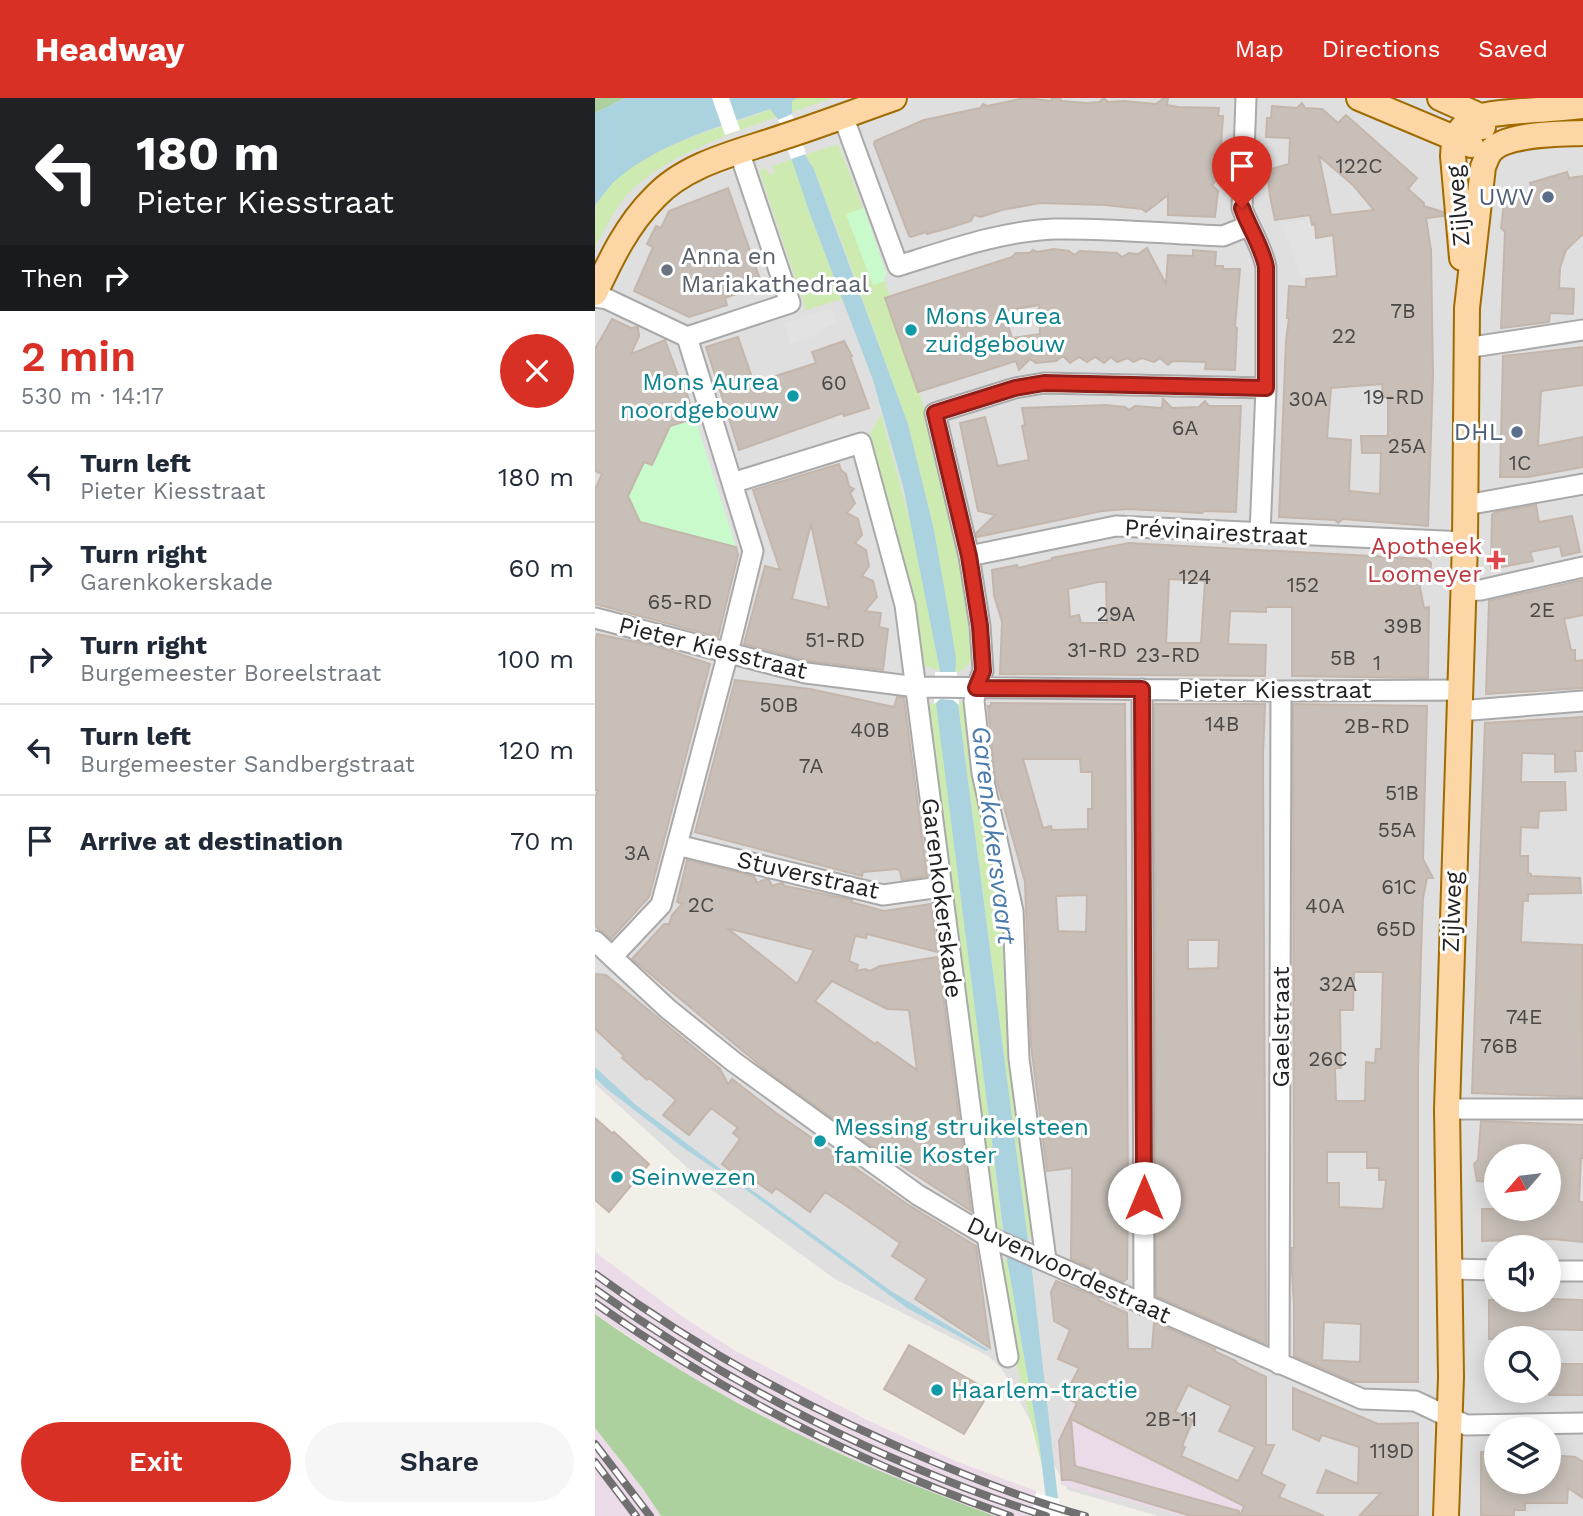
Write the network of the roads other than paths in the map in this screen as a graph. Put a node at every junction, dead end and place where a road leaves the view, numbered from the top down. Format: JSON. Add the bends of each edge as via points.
{"nodes":[{"id":1,"x":894,"y":98,"type":"edge"},
{"id":2,"x":1246,"y":98,"type":"edge"},
{"id":3,"x":1359,"y":98,"type":"edge"},
{"id":4,"x":1440,"y":98,"type":"edge"},
{"id":5,"x":1583,"y":106,"type":"edge"},
{"id":6,"x":1480,"y":116,"type":"junction"},
{"id":7,"x":845,"y":124,"type":"junction"},
{"id":8,"x":1583,"y":133,"type":"edge"},
{"id":9,"x":1456,"y":139,"type":"junction"},
{"id":10,"x":1490,"y":151,"type":"junction"},
{"id":11,"x":741,"y":159,"type":"junction"},
{"id":12,"x":1248,"y":226,"type":"junction"},
{"id":13,"x":595,"y":295,"type":"edge"},
{"id":14,"x":1467,"y":308,"type":"junction"},
{"id":15,"x":1583,"y":330,"type":"edge"},
{"id":16,"x":687,"y":337,"type":"junction"},
{"id":17,"x":1466,"y":348,"type":"junction"},
{"id":18,"x":1266,"y":388,"type":"junction"},
{"id":19,"x":732,"y":483,"type":"junction"},
{"id":20,"x":1583,"y":484,"type":"edge"},
{"id":21,"x":1466,"y":505,"type":"junction"},
{"id":22,"x":1260,"y":534,"type":"junction"},
{"id":23,"x":1465,"y":542,"type":"junction"},
{"id":24,"x":969,"y":556,"type":"junction"},
{"id":25,"x":1583,"y":567,"type":"edge"},
{"id":26,"x":1463,"y":591,"type":"junction"},
{"id":27,"x":595,"y":618,"type":"edge"},
{"id":28,"x":729,"y":653,"type":"junction"},
{"id":29,"x":926,"y":687,"type":"junction"},
{"id":30,"x":966,"y":688,"type":"junction"},
{"id":31,"x":1142,"y":689,"type":"junction"},
{"id":32,"x":1281,"y":691,"type":"junction"},
{"id":33,"x":1459,"y":700,"type":"junction"},
{"id":34,"x":1583,"y":701,"type":"edge"},
{"id":35,"x":677,"y":845,"type":"junction"},
{"id":36,"x":940,"y":887,"type":"junction"},
{"id":37,"x":595,"y":941,"type":"edge"},
{"id":38,"x":612,"y":957,"type":"junction"},
{"id":39,"x":1447,"y":1109,"type":"junction"},
{"id":40,"x":1583,"y":1109,"type":"edge"},
{"id":41,"x":996,"y":1240,"type":"junction"},
{"id":42,"x":1039,"y":1257,"type":"junction"},
{"id":43,"x":1450,"y":1269,"type":"junction"},
{"id":44,"x":1484,"y":1270,"type":"edge"},
{"id":45,"x":1561,"y":1271,"type":"edge"},
{"id":46,"x":1583,"y":1271,"type":"edge"},
{"id":47,"x":1144,"y":1306,"type":"junction"},
{"id":48,"x":1007,"y":1357,"type":"dead end"},
{"id":49,"x":1279,"y":1364,"type":"junction"},
{"id":50,"x":1450,"y":1417,"type":"junction"},
{"id":51,"x":1583,"y":1423,"type":"edge"},
{"id":52,"x":1446,"y":1516,"type":"edge"}],
"edges":[{"from":1,"to":7,"type":"main road"},
{"from":2,"to":12,"type":"street","via":[[1242,208]]},
{"from":3,"to":9,"type":"main road"},
{"from":4,"to":6,"type":"main road"},
{"from":5,"to":6,"type":"main road"},
{"from":6,"to":9,"type":"main road","name":"Zijlweg","via":[[1462,128]]},
{"from":6,"to":10,"type":"main road"},
{"from":7,"to":11,"type":"main road","via":[[791,134]]},
{"from":7,"to":12,"type":"street","via":[[898,266],[968,243],[1055,229],[1223,236]]},
{"from":8,"to":10,"type":"main road","via":[[1514,140]]},
{"from":9,"to":10,"type":"main road"},
{"from":9,"to":14,"type":"main road","name":"Zijlweg","via":[[1453,156]]},
{"from":10,"to":14,"type":"main road","name":"Zijlweg","via":[[1483,167]]},
{"from":11,"to":13,"type":"main road","via":[[673,182],[655,196],[616,249]]},
{"from":11,"to":16,"type":"street","via":[[790,303]]},
{"from":12,"to":18,"type":"street","via":[[1266,267]]},
{"from":13,"to":16,"type":"street"},
{"from":14,"to":17,"type":"main road","name":"Zijlweg"},
{"from":15,"to":17,"type":"street"},
{"from":16,"to":19,"type":"street"},
{"from":17,"to":21,"type":"main road","name":"Zijlweg"},
{"from":18,"to":22,"type":"street"},
{"from":18,"to":24,"type":"street","via":[[1044,383],[935,413]]},
{"from":19,"to":28,"type":"street","via":[[753,551]]},
{"from":19,"to":29,"type":"street","name":"Garenkokerskade","via":[[860,443]]},
{"from":20,"to":21,"type":"street"},
{"from":21,"to":23,"type":"main road","name":"Zijlweg"},
{"from":22,"to":23,"type":"street","name":"Prévinairestraat"},
{"from":22,"to":24,"type":"street","name":"Prévinairestraat","via":[[1116,526]]},
{"from":23,"to":26,"type":"main road","name":"Zijlweg"},
{"from":24,"to":30,"type":"street","via":[[983,671]]},
{"from":25,"to":26,"type":"street"},
{"from":26,"to":33,"type":"main road","name":"Zijlweg"},
{"from":27,"to":28,"type":"street","name":"Pieter Kiesstraat"},
{"from":28,"to":29,"type":"street","name":"Pieter Kiesstraat","via":[[806,673]]},
{"from":28,"to":35,"type":"street"},
{"from":29,"to":30,"type":"street","name":"Pieter Kiesstraat"},
{"from":29,"to":36,"type":"street","name":"Garenkokerskade"},
{"from":30,"to":31,"type":"street","name":"Pieter Kiesstraat"},
{"from":30,"to":42,"type":"street","via":[[974,701],[982,773],[1013,911],[1019,1059]]},
{"from":31,"to":32,"type":"street","name":"Pieter Kiesstraat"},
{"from":31,"to":47,"type":"street"},
{"from":32,"to":33,"type":"street","name":"Pieter Kiesstraat"},
{"from":32,"to":49,"type":"street","name":"Gaelstraat"},
{"from":33,"to":34,"type":"street","name":"Pieter Kiesstraat"},
{"from":33,"to":39,"type":"main road","name":"Zijlweg"},
{"from":35,"to":36,"type":"street","name":"Stuverstraat","via":[[883,895]]},
{"from":35,"to":38,"type":"street","via":[[661,905]]},
{"from":36,"to":41,"type":"street","name":"Garenkokerskade"},
{"from":37,"to":38,"type":"street","name":"Duvenvoordestraat"},
{"from":38,"to":41,"type":"street","name":"Duvenvoordestraat","via":[[734,1062],[907,1187]]},
{"from":39,"to":40,"type":"street"},
{"from":39,"to":43,"type":"main road","name":"Zijlweg"},
{"from":41,"to":42,"type":"street","name":"Duvenvoordestraat"},
{"from":41,"to":48,"type":"street","name":"Garenkokerskade"},
{"from":42,"to":47,"type":"street","name":"Duvenvoordestraat"},
{"from":43,"to":44,"type":"street"},
{"from":43,"to":50,"type":"main road","name":"Zijlweg"},
{"from":45,"to":46,"type":"street"},
{"from":47,"to":49,"type":"street","name":"Duvenvoordestraat"},
{"from":49,"to":50,"type":"street","name":"Duvenvoordestraat","via":[[1362,1399],[1415,1401]]},
{"from":50,"to":51,"type":"street","name":"Duvenvoordestraat","via":[[1466,1425]]},
{"from":50,"to":52,"type":"main road","name":"Zijlweg"}]}
